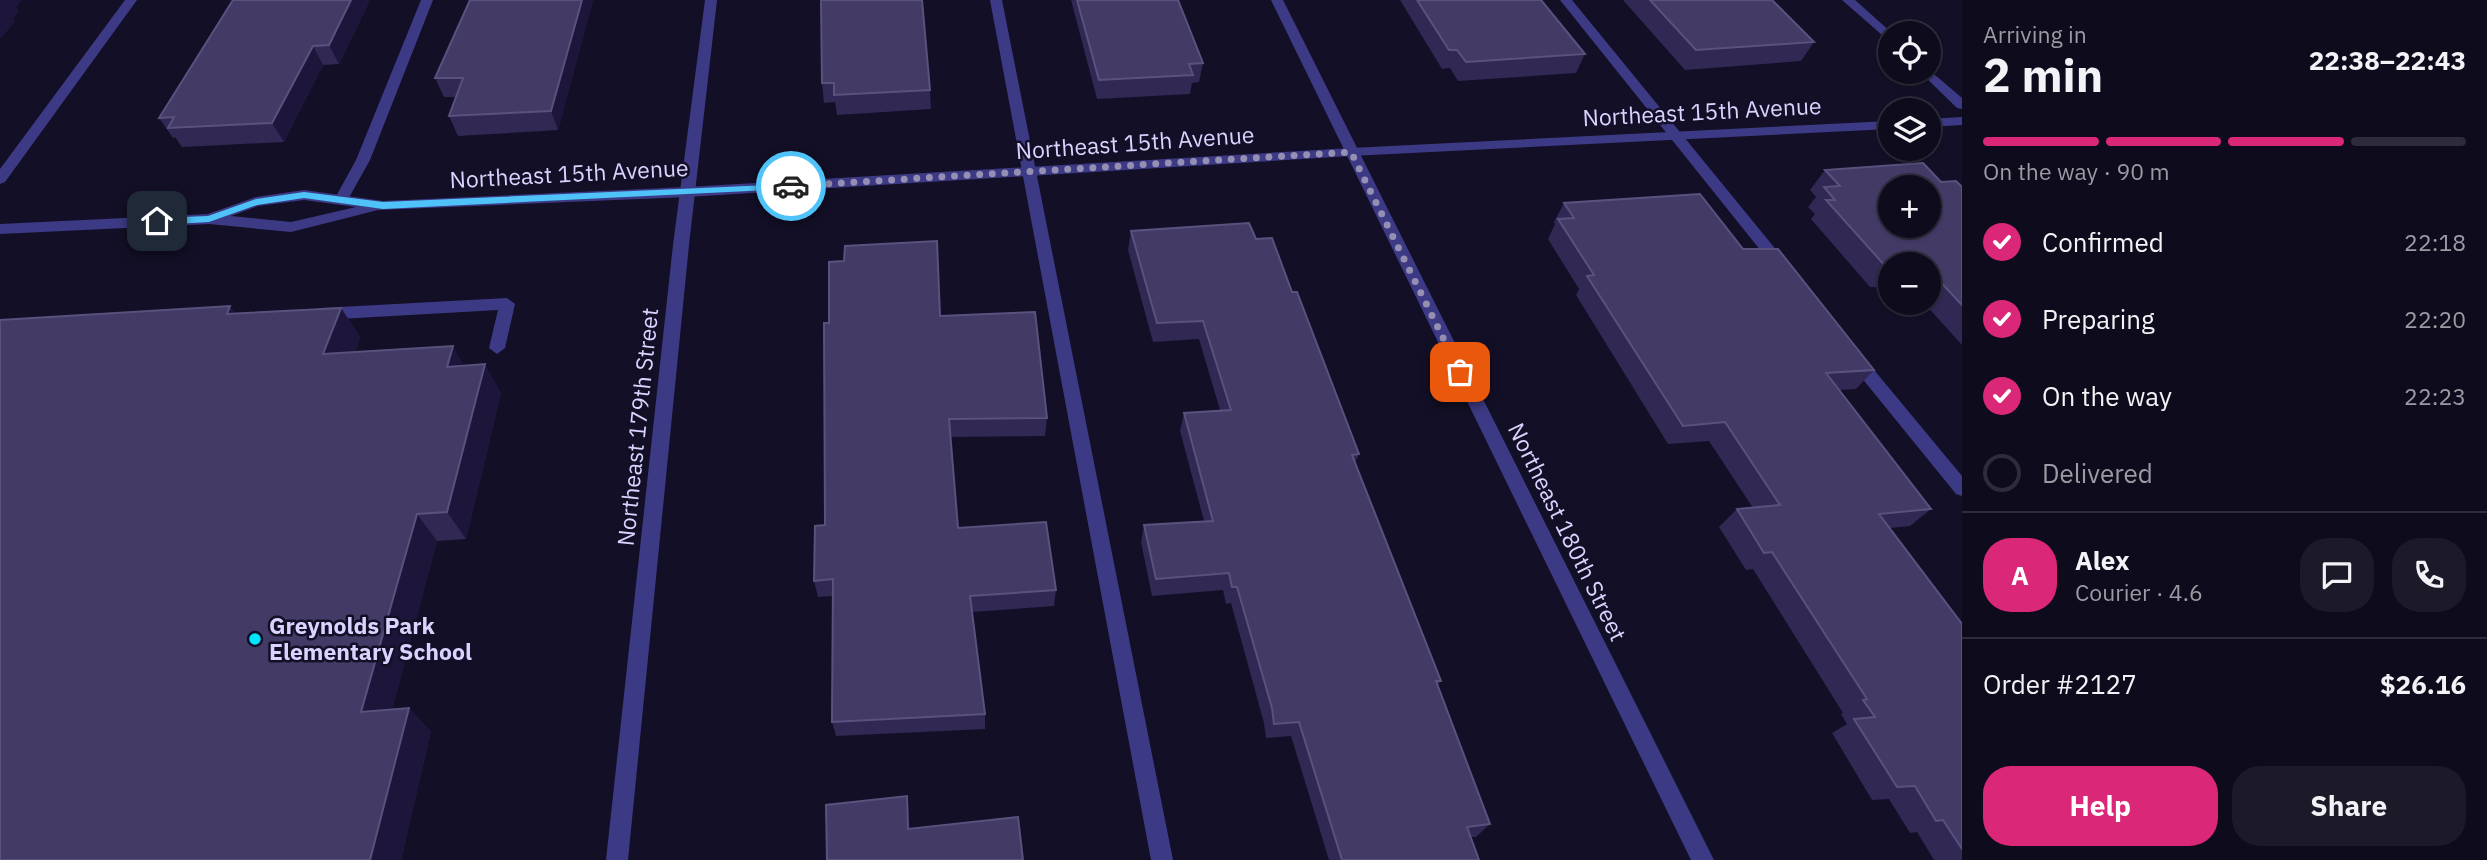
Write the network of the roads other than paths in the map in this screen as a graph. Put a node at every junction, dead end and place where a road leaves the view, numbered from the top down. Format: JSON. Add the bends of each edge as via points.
{"nodes":[{"id":1,"x":131,"y":0,"type":"edge"},
{"id":2,"x":427,"y":0,"type":"edge"},
{"id":3,"x":711,"y":0,"type":"edge"},
{"id":4,"x":996,"y":0,"type":"edge"},
{"id":5,"x":1277,"y":0,"type":"edge"},
{"id":6,"x":1566,"y":0,"type":"edge"},
{"id":7,"x":1848,"y":0,"type":"edge"},
{"id":8,"x":1878,"y":27,"type":"edge"},
{"id":9,"x":1939,"y":84,"type":"edge"},
{"id":10,"x":1962,"y":105,"type":"edge"},
{"id":11,"x":1962,"y":121,"type":"edge"},
{"id":12,"x":1941,"y":122,"type":"edge"},
{"id":13,"x":1878,"y":126,"type":"edge"},
{"id":14,"x":1675,"y":136,"type":"junction"},
{"id":15,"x":1351,"y":152,"type":"junction"},
{"id":16,"x":1029,"y":173,"type":"junction"},
{"id":17,"x":0,"y":179,"type":"edge"},
{"id":18,"x":687,"y":192,"type":"junction"},
{"id":19,"x":341,"y":200,"type":"junction"},
{"id":20,"x":383,"y":206,"type":"junction"},
{"id":21,"x":209,"y":219,"type":"junction"},
{"id":22,"x":0,"y":229,"type":"edge"},
{"id":23,"x":1788,"y":275,"type":"edge"},
{"id":24,"x":302,"y":316,"type":"edge"},
{"id":25,"x":1840,"y":339,"type":"edge"},
{"id":26,"x":497,"y":348,"type":"dead end"},
{"id":27,"x":1962,"y":489,"type":"edge"},
{"id":28,"x":617,"y":860,"type":"edge"},
{"id":29,"x":1162,"y":860,"type":"edge"},
{"id":30,"x":1703,"y":860,"type":"edge"}],
"edges":[{"from":1,"to":17,"type":"street"},
{"from":2,"to":19,"type":"street","via":[[363,160]]},
{"from":3,"to":18,"type":"street","name":"Northeast 179th Street"},
{"from":4,"to":16,"type":"street"},
{"from":5,"to":15,"type":"street","name":"Northeast 180th Street"},
{"from":6,"to":14,"type":"street"},
{"from":7,"to":8,"type":"street"},
{"from":9,"to":10,"type":"street"},
{"from":11,"to":12,"type":"street"},
{"from":13,"to":14,"type":"street","name":"Northeast 15th Avenue"},
{"from":14,"to":15,"type":"street","name":"Northeast 15th Avenue"},
{"from":14,"to":23,"type":"street"},
{"from":15,"to":16,"type":"street","name":"Northeast 15th Avenue"},
{"from":15,"to":30,"type":"street","name":"Northeast 180th Street"},
{"from":16,"to":18,"type":"street","name":"Northeast 15th Avenue"},
{"from":16,"to":29,"type":"street"},
{"from":18,"to":20,"type":"street","name":"Northeast 15th Avenue"},
{"from":18,"to":28,"type":"street","name":"Northeast 179th Street"},
{"from":19,"to":20,"type":"street","name":"Northeast 15th Avenue"},
{"from":19,"to":21,"type":"street","name":"Northeast 15th Avenue","via":[[304,195],[256,202]]},
{"from":20,"to":21,"type":"street","name":"Northeast 15th Avenue","via":[[291,228]]},
{"from":21,"to":22,"type":"street","name":"Northeast 15th Avenue"},
{"from":24,"to":26,"type":"street","via":[[507,304]]},
{"from":25,"to":27,"type":"street"}]}
